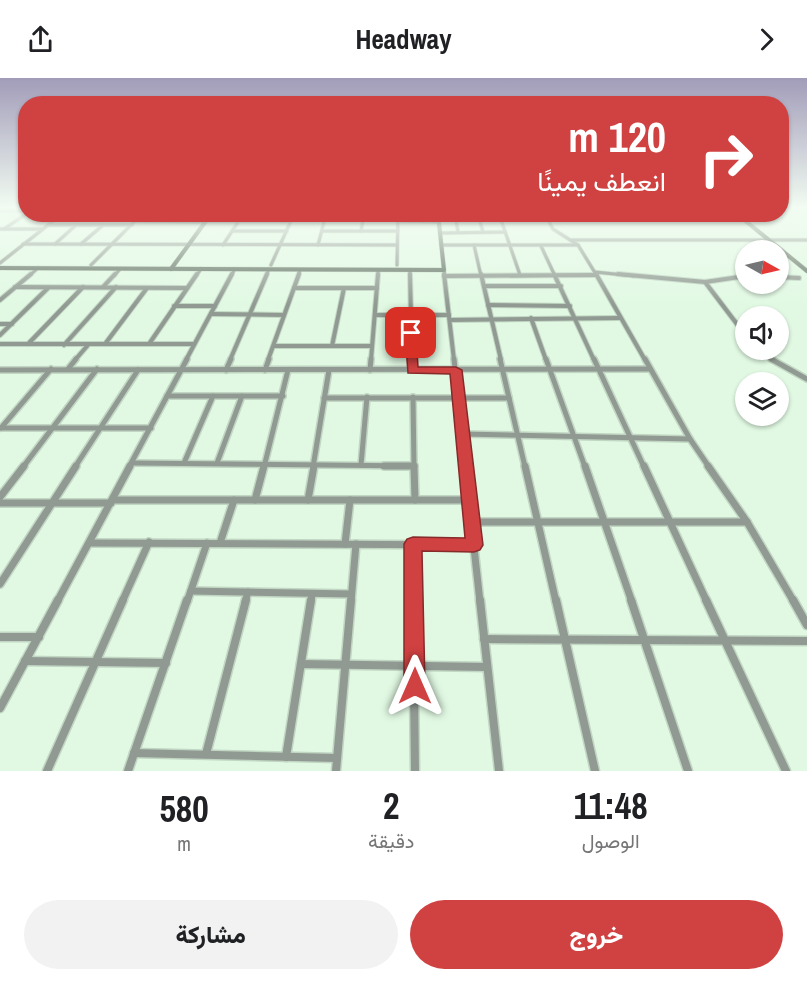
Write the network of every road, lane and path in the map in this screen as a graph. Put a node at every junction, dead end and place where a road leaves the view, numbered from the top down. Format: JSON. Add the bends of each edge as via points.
{"nodes":[{"id":1,"x":28,"y":240,"type":"edge"},
{"id":2,"x":59,"y":240,"type":"edge"},
{"id":3,"x":85,"y":240,"type":"edge"},
{"id":4,"x":117,"y":240,"type":"edge"},
{"id":5,"x":191,"y":240,"type":"edge"},
{"id":6,"x":227,"y":240,"type":"edge"},
{"id":7,"x":283,"y":240,"type":"edge"},
{"id":8,"x":319,"y":240,"type":"edge"},
{"id":9,"x":397,"y":240,"type":"edge"},
{"id":10,"x":441,"y":240,"type":"edge"},
{"id":11,"x":507,"y":240,"type":"edge"},
{"id":12,"x":572,"y":240,"type":"edge"},
{"id":13,"x":23,"y":244,"type":"junction"},
{"id":14,"x":55,"y":244,"type":"junction"},
{"id":15,"x":81,"y":244,"type":"junction"},
{"id":16,"x":114,"y":244,"type":"junction"},
{"id":17,"x":188,"y":245,"type":"junction"},
{"id":18,"x":224,"y":245,"type":"junction"},
{"id":19,"x":281,"y":245,"type":"junction"},
{"id":20,"x":318,"y":245,"type":"junction"},
{"id":21,"x":397,"y":245,"type":"junction"},
{"id":22,"x":441,"y":245,"type":"junction"},
{"id":23,"x":474,"y":245,"type":"junction"},
{"id":24,"x":578,"y":245,"type":"junction"},
{"id":25,"x":509,"y":246,"type":"junction"},
{"id":26,"x":541,"y":246,"type":"junction"},
{"id":27,"x":789,"y":256,"type":"edge"},
{"id":28,"x":91,"y":265,"type":"junction"},
{"id":29,"x":397,"y":265,"type":"junction"},
{"id":30,"x":1,"y":267,"type":"edge"},
{"id":31,"x":172,"y":267,"type":"junction"},
{"id":32,"x":270,"y":267,"type":"junction"},
{"id":33,"x":38,"y":268,"type":"junction"},
{"id":34,"x":120,"y":269,"type":"junction"},
{"id":35,"x":201,"y":269,"type":"junction"},
{"id":36,"x":235,"y":269,"type":"junction"},
{"id":37,"x":300,"y":270,"type":"junction"},
{"id":38,"x":378,"y":270,"type":"junction"},
{"id":39,"x":410,"y":270,"type":"junction"},
{"id":40,"x":444,"y":270,"type":"junction"},
{"id":41,"x":807,"y":271,"type":"edge"},
{"id":42,"x":596,"y":273,"type":"junction"},
{"id":43,"x":481,"y":275,"type":"junction"},
{"id":44,"x":520,"y":275,"type":"junction"},
{"id":45,"x":556,"y":275,"type":"junction"},
{"id":46,"x":735,"y":278,"type":"edge"},
{"id":47,"x":789,"y":278,"type":"edge"},
{"id":48,"x":799,"y":278,"type":"dead end"},
{"id":49,"x":705,"y":282,"type":"junction"},
{"id":50,"x":484,"y":286,"type":"junction"},
{"id":51,"x":561,"y":286,"type":"junction"},
{"id":52,"x":15,"y":287,"type":"junction"},
{"id":53,"x":83,"y":287,"type":"junction"},
{"id":54,"x":103,"y":287,"type":"junction"},
{"id":55,"x":116,"y":287,"type":"junction"},
{"id":56,"x":48,"y":288,"type":"junction"},
{"id":57,"x":147,"y":288,"type":"junction"},
{"id":58,"x":188,"y":288,"type":"junction"},
{"id":59,"x":294,"y":288,"type":"junction"},
{"id":60,"x":344,"y":288,"type":"junction"},
{"id":61,"x":377,"y":288,"type":"junction"},
{"id":62,"x":0,"y":300,"type":"edge"},
{"id":63,"x":488,"y":305,"type":"junction"},
{"id":64,"x":174,"y":306,"type":"junction"},
{"id":65,"x":215,"y":306,"type":"junction"},
{"id":66,"x":570,"y":306,"type":"junction"},
{"id":67,"x":211,"y":314,"type":"junction"},
{"id":68,"x":249,"y":314,"type":"junction"},
{"id":69,"x":284,"y":315,"type":"junction"},
{"id":70,"x":375,"y":315,"type":"junction"},
{"id":71,"x":410,"y":315,"type":"junction"},
{"id":72,"x":449,"y":318,"type":"junction"},
{"id":73,"x":531,"y":318,"type":"junction"},
{"id":74,"x":576,"y":318,"type":"junction"},
{"id":75,"x":621,"y":318,"type":"junction"},
{"id":76,"x":491,"y":319,"type":"junction"},
{"id":77,"x":735,"y":322,"type":"edge"},
{"id":78,"x":0,"y":324,"type":"edge"},
{"id":79,"x":12,"y":324,"type":"junction"},
{"id":80,"x":0,"y":335,"type":"edge"},
{"id":81,"x":0,"y":344,"type":"edge"},
{"id":82,"x":28,"y":344,"type":"junction"},
{"id":83,"x":105,"y":344,"type":"junction"},
{"id":84,"x":149,"y":344,"type":"junction"},
{"id":85,"x":193,"y":344,"type":"junction"},
{"id":86,"x":64,"y":345,"type":"junction"},
{"id":87,"x":88,"y":345,"type":"junction"},
{"id":88,"x":274,"y":346,"type":"junction"},
{"id":89,"x":332,"y":346,"type":"junction"},
{"id":90,"x":372,"y":346,"type":"junction"},
{"id":91,"x":773,"y":360,"type":"edge"},
{"id":92,"x":51,"y":369,"type":"junction"},
{"id":93,"x":68,"y":369,"type":"junction"},
{"id":94,"x":97,"y":369,"type":"junction"},
{"id":95,"x":181,"y":369,"type":"junction"},
{"id":96,"x":549,"y":369,"type":"junction"},
{"id":97,"x":598,"y":369,"type":"junction"},
{"id":98,"x":650,"y":369,"type":"junction"},
{"id":99,"x":0,"y":370,"type":"edge"},
{"id":100,"x":138,"y":370,"type":"junction"},
{"id":101,"x":226,"y":370,"type":"junction"},
{"id":102,"x":265,"y":370,"type":"junction"},
{"id":103,"x":288,"y":370,"type":"junction"},
{"id":104,"x":329,"y":370,"type":"junction"},
{"id":105,"x":370,"y":370,"type":"junction"},
{"id":106,"x":412,"y":370,"type":"junction"},
{"id":107,"x":456,"y":370,"type":"junction"},
{"id":108,"x":502,"y":370,"type":"junction"},
{"id":109,"x":807,"y":379,"type":"edge"},
{"id":110,"x":167,"y":396,"type":"junction"},
{"id":111,"x":213,"y":396,"type":"junction"},
{"id":112,"x":242,"y":396,"type":"junction"},
{"id":113,"x":284,"y":396,"type":"junction"},
{"id":114,"x":324,"y":398,"type":"junction"},
{"id":115,"x":367,"y":398,"type":"junction"},
{"id":116,"x":413,"y":398,"type":"junction"},
{"id":117,"x":459,"y":398,"type":"junction"},
{"id":118,"x":508,"y":398,"type":"junction"},
{"id":119,"x":1,"y":428,"type":"edge"},
{"id":120,"x":51,"y":428,"type":"junction"},
{"id":121,"x":99,"y":428,"type":"junction"},
{"id":122,"x":151,"y":428,"type":"junction"},
{"id":123,"x":462,"y":434,"type":"junction"},
{"id":124,"x":519,"y":434,"type":"junction"},
{"id":125,"x":573,"y":436,"type":"junction"},
{"id":126,"x":628,"y":436,"type":"junction"},
{"id":127,"x":690,"y":439,"type":"junction"},
{"id":128,"x":133,"y":463,"type":"junction"},
{"id":129,"x":184,"y":463,"type":"junction"},
{"id":130,"x":218,"y":463,"type":"junction"},
{"id":131,"x":265,"y":464,"type":"junction"},
{"id":132,"x":315,"y":464,"type":"junction"},
{"id":133,"x":361,"y":465,"type":"junction"},
{"id":134,"x":414,"y":466,"type":"junction"},
{"id":135,"x":0,"y":497,"type":"edge"},
{"id":136,"x":234,"y":500,"type":"junction"},
{"id":137,"x":255,"y":500,"type":"junction"},
{"id":138,"x":308,"y":500,"type":"junction"},
{"id":139,"x":469,"y":500,"type":"junction"},
{"id":140,"x":350,"y":501,"type":"junction"},
{"id":141,"x":415,"y":501,"type":"junction"},
{"id":142,"x":112,"y":502,"type":"junction"},
{"id":143,"x":0,"y":503,"type":"edge"},
{"id":144,"x":51,"y":503,"type":"junction"},
{"id":145,"x":471,"y":522,"type":"junction"},
{"id":146,"x":539,"y":522,"type":"junction"},
{"id":147,"x":605,"y":522,"type":"junction"},
{"id":148,"x":668,"y":522,"type":"junction"},
{"id":149,"x":747,"y":522,"type":"junction"},
{"id":150,"x":149,"y":542,"type":"junction"},
{"id":151,"x":90,"y":543,"type":"junction"},
{"id":152,"x":207,"y":543,"type":"junction"},
{"id":153,"x":220,"y":543,"type":"junction"},
{"id":154,"x":345,"y":544,"type":"junction"},
{"id":155,"x":356,"y":544,"type":"junction"},
{"id":156,"x":413,"y":544,"type":"junction"},
{"id":157,"x":474,"y":545,"type":"junction"},
{"id":158,"x":0,"y":584,"type":"edge"},
{"id":159,"x":191,"y":591,"type":"junction"},
{"id":160,"x":248,"y":592,"type":"junction"},
{"id":161,"x":312,"y":594,"type":"junction"},
{"id":162,"x":351,"y":594,"type":"junction"},
{"id":163,"x":807,"y":625,"type":"edge"},
{"id":164,"x":0,"y":637,"type":"edge"},
{"id":165,"x":39,"y":637,"type":"junction"},
{"id":166,"x":484,"y":639,"type":"junction"},
{"id":167,"x":565,"y":640,"type":"junction"},
{"id":168,"x":644,"y":640,"type":"junction"},
{"id":169,"x":724,"y":640,"type":"junction"},
{"id":170,"x":807,"y":641,"type":"edge"},
{"id":171,"x":25,"y":661,"type":"junction"},
{"id":172,"x":96,"y":662,"type":"junction"},
{"id":173,"x":166,"y":663,"type":"junction"},
{"id":174,"x":345,"y":663,"type":"junction"},
{"id":175,"x":301,"y":664,"type":"junction"},
{"id":176,"x":415,"y":665,"type":"junction"},
{"id":177,"x":487,"y":667,"type":"junction"},
{"id":178,"x":0,"y":708,"type":"edge"},
{"id":179,"x":134,"y":753,"type":"junction"},
{"id":180,"x":206,"y":754,"type":"junction"},
{"id":181,"x":286,"y":757,"type":"junction"},
{"id":182,"x":337,"y":758,"type":"junction"},
{"id":183,"x":47,"y":771,"type":"edge"},
{"id":184,"x":128,"y":771,"type":"edge"},
{"id":185,"x":336,"y":771,"type":"edge"},
{"id":186,"x":415,"y":771,"type":"edge"},
{"id":187,"x":499,"y":771,"type":"edge"},
{"id":188,"x":595,"y":771,"type":"edge"},
{"id":189,"x":688,"y":771,"type":"edge"},
{"id":190,"x":786,"y":771,"type":"edge"}],
"edges":[{"from":1,"to":13,"type":"street"},
{"from":2,"to":14,"type":"street"},
{"from":3,"to":15,"type":"street"},
{"from":4,"to":16,"type":"street"},
{"from":5,"to":17,"type":"main road"},
{"from":6,"to":18,"type":"street"},
{"from":7,"to":19,"type":"street"},
{"from":8,"to":20,"type":"street"},
{"from":9,"to":21,"type":"street"},
{"from":10,"to":22,"type":"main road"},
{"from":11,"to":25,"type":"street"},
{"from":12,"to":24,"type":"street"},
{"from":13,"to":14,"type":"street"},
{"from":13,"to":30,"type":"street"},
{"from":14,"to":15,"type":"street"},
{"from":15,"to":16,"type":"street"},
{"from":16,"to":17,"type":"street"},
{"from":16,"to":28,"type":"street"},
{"from":17,"to":18,"type":"street"},
{"from":17,"to":31,"type":"main road"},
{"from":18,"to":19,"type":"street"},
{"from":19,"to":20,"type":"street"},
{"from":19,"to":32,"type":"street"},
{"from":20,"to":21,"type":"street"},
{"from":21,"to":29,"type":"street"},
{"from":22,"to":23,"type":"street"},
{"from":22,"to":40,"type":"main road"},
{"from":23,"to":25,"type":"street"},
{"from":23,"to":43,"type":"street"},
{"from":24,"to":26,"type":"street"},
{"from":24,"to":42,"type":"street"},
{"from":25,"to":26,"type":"street"},
{"from":25,"to":44,"type":"street"},
{"from":26,"to":45,"type":"street"},
{"from":27,"to":41,"type":"main road"},
{"from":28,"to":30,"type":"main road"},
{"from":28,"to":31,"type":"main road"},
{"from":29,"to":32,"type":"main road"},
{"from":29,"to":40,"type":"main road"},
{"from":30,"to":33,"type":"main road"},
{"from":31,"to":32,"type":"main road"},
{"from":31,"to":34,"type":"main road"},
{"from":31,"to":35,"type":"main road"},
{"from":32,"to":36,"type":"main road"},
{"from":32,"to":37,"type":"main road"},
{"from":32,"to":68,"type":"street"},
{"from":33,"to":34,"type":"main road"},
{"from":33,"to":52,"type":"street"},
{"from":34,"to":54,"type":"street"},
{"from":35,"to":36,"type":"main road"},
{"from":35,"to":58,"type":"street"},
{"from":36,"to":65,"type":"street"},
{"from":37,"to":38,"type":"main road"},
{"from":37,"to":59,"type":"street"},
{"from":38,"to":39,"type":"main road"},
{"from":38,"to":61,"type":"street"},
{"from":39,"to":40,"type":"main road"},
{"from":39,"to":71,"type":"street"},
{"from":40,"to":43,"type":"street"},
{"from":40,"to":72,"type":"street"},
{"from":42,"to":45,"type":"street"},
{"from":42,"to":49,"type":"street"},
{"from":42,"to":75,"type":"street"},
{"from":43,"to":44,"type":"street"},
{"from":43,"to":50,"type":"street"},
{"from":44,"to":45,"type":"street"},
{"from":45,"to":51,"type":"street"},
{"from":46,"to":49,"type":"street"},
{"from":47,"to":48,"type":"street"},
{"from":49,"to":77,"type":"street"},
{"from":50,"to":51,"type":"street"},
{"from":50,"to":63,"type":"street"},
{"from":51,"to":66,"type":"street"},
{"from":52,"to":56,"type":"street"},
{"from":52,"to":62,"type":"street"},
{"from":53,"to":54,"type":"street"},
{"from":53,"to":56,"type":"street"},
{"from":53,"to":82,"type":"street"},
{"from":54,"to":55,"type":"street"},
{"from":55,"to":57,"type":"street"},
{"from":55,"to":86,"type":"street"},
{"from":56,"to":79,"type":"street"},
{"from":57,"to":58,"type":"street"},
{"from":57,"to":83,"type":"street"},
{"from":58,"to":64,"type":"street"},
{"from":59,"to":60,"type":"street"},
{"from":59,"to":69,"type":"street"},
{"from":60,"to":61,"type":"street"},
{"from":60,"to":89,"type":"street"},
{"from":61,"to":70,"type":"street"},
{"from":63,"to":66,"type":"street"},
{"from":63,"to":76,"type":"street"},
{"from":64,"to":65,"type":"street"},
{"from":64,"to":84,"type":"street"},
{"from":65,"to":67,"type":"street"},
{"from":66,"to":74,"type":"street"},
{"from":67,"to":68,"type":"street"},
{"from":67,"to":85,"type":"street"},
{"from":68,"to":69,"type":"street"},
{"from":68,"to":101,"type":"street"},
{"from":69,"to":88,"type":"street"},
{"from":70,"to":71,"type":"street"},
{"from":70,"to":90,"type":"street"},
{"from":71,"to":72,"type":"street"},
{"from":71,"to":106,"type":"street"},
{"from":72,"to":76,"type":"street"},
{"from":72,"to":107,"type":"street"},
{"from":73,"to":74,"type":"street"},
{"from":73,"to":76,"type":"street"},
{"from":73,"to":96,"type":"street"},
{"from":74,"to":75,"type":"street"},
{"from":74,"to":97,"type":"street"},
{"from":75,"to":98,"type":"street"},
{"from":76,"to":108,"type":"street"},
{"from":78,"to":79,"type":"street"},
{"from":79,"to":80,"type":"street"},
{"from":81,"to":82,"type":"street"},
{"from":82,"to":86,"type":"street"},
{"from":83,"to":84,"type":"street"},
{"from":83,"to":87,"type":"street"},
{"from":84,"to":85,"type":"street"},
{"from":85,"to":95,"type":"street"},
{"from":86,"to":87,"type":"street"},
{"from":87,"to":93,"type":"street"},
{"from":88,"to":89,"type":"street"},
{"from":88,"to":102,"type":"street"},
{"from":89,"to":90,"type":"street"},
{"from":90,"to":105,"type":"street"},
{"from":91,"to":109,"type":"street"},
{"from":92,"to":93,"type":"street"},
{"from":92,"to":99,"type":"street"},
{"from":92,"to":119,"type":"street"},
{"from":93,"to":94,"type":"street"},
{"from":94,"to":100,"type":"street"},
{"from":94,"to":120,"type":"street"},
{"from":95,"to":100,"type":"street"},
{"from":95,"to":101,"type":"street"},
{"from":95,"to":110,"type":"street"},
{"from":96,"to":97,"type":"street"},
{"from":96,"to":108,"type":"street"},
{"from":96,"to":125,"type":"street"},
{"from":97,"to":98,"type":"street"},
{"from":97,"to":126,"type":"street"},
{"from":98,"to":127,"type":"street"},
{"from":100,"to":121,"type":"street"},
{"from":101,"to":102,"type":"street"},
{"from":102,"to":103,"type":"street"},
{"from":103,"to":104,"type":"street"},
{"from":103,"to":113,"type":"street"},
{"from":104,"to":105,"type":"street"},
{"from":104,"to":114,"type":"street"},
{"from":105,"to":106,"type":"street"},
{"from":106,"to":107,"type":"street"},
{"from":107,"to":108,"type":"street"},
{"from":107,"to":117,"type":"street"},
{"from":108,"to":118,"type":"street"},
{"from":110,"to":111,"type":"street"},
{"from":110,"to":122,"type":"street"},
{"from":111,"to":112,"type":"street"},
{"from":111,"to":129,"type":"street"},
{"from":112,"to":113,"type":"street"},
{"from":112,"to":130,"type":"street"},
{"from":113,"to":131,"type":"street"},
{"from":114,"to":115,"type":"street"},
{"from":114,"to":132,"type":"street"},
{"from":115,"to":116,"type":"street"},
{"from":115,"to":133,"type":"street"},
{"from":116,"to":117,"type":"street"},
{"from":116,"to":134,"type":"street"},
{"from":117,"to":118,"type":"street"},
{"from":117,"to":123,"type":"street"},
{"from":118,"to":124,"type":"street"},
{"from":119,"to":120,"type":"street"},
{"from":120,"to":121,"type":"street"},
{"from":120,"to":135,"type":"street"},
{"from":121,"to":122,"type":"street"},
{"from":121,"to":144,"type":"street"},
{"from":122,"to":128,"type":"street"},
{"from":123,"to":124,"type":"street"},
{"from":123,"to":139,"type":"street"},
{"from":124,"to":125,"type":"street"},
{"from":124,"to":146,"type":"street"},
{"from":125,"to":126,"type":"street"},
{"from":125,"to":147,"type":"street"},
{"from":126,"to":127,"type":"street"},
{"from":126,"to":148,"type":"street"},
{"from":127,"to":149,"type":"street"},
{"from":128,"to":129,"type":"street"},
{"from":128,"to":142,"type":"street"},
{"from":129,"to":130,"type":"street"},
{"from":130,"to":131,"type":"street"},
{"from":131,"to":132,"type":"street"},
{"from":131,"to":137,"type":"street"},
{"from":132,"to":133,"type":"street"},
{"from":132,"to":138,"type":"street"},
{"from":133,"to":134,"type":"street"},
{"from":134,"to":141,"type":"street"},
{"from":136,"to":137,"type":"street"},
{"from":136,"to":142,"type":"street"},
{"from":136,"to":153,"type":"street"},
{"from":137,"to":138,"type":"street"},
{"from":138,"to":140,"type":"street"},
{"from":139,"to":141,"type":"street"},
{"from":139,"to":145,"type":"street"},
{"from":140,"to":141,"type":"street"},
{"from":140,"to":154,"type":"street"},
{"from":142,"to":144,"type":"street"},
{"from":142,"to":151,"type":"street"},
{"from":143,"to":144,"type":"street"},
{"from":144,"to":158,"type":"street"},
{"from":145,"to":146,"type":"street"},
{"from":145,"to":157,"type":"street"},
{"from":146,"to":147,"type":"street"},
{"from":146,"to":167,"type":"street"},
{"from":147,"to":148,"type":"street"},
{"from":147,"to":168,"type":"street"},
{"from":148,"to":149,"type":"street"},
{"from":148,"to":169,"type":"street"},
{"from":149,"to":163,"type":"street"},
{"from":150,"to":151,"type":"street"},
{"from":150,"to":152,"type":"street"},
{"from":150,"to":172,"type":"street"},
{"from":151,"to":165,"type":"street"},
{"from":152,"to":153,"type":"street"},
{"from":152,"to":159,"type":"street"},
{"from":153,"to":154,"type":"street"},
{"from":154,"to":155,"type":"street"},
{"from":155,"to":156,"type":"street"},
{"from":155,"to":162,"type":"street"},
{"from":156,"to":157,"type":"street"},
{"from":156,"to":176,"type":"street"},
{"from":157,"to":166,"type":"street"},
{"from":159,"to":160,"type":"street"},
{"from":159,"to":173,"type":"street"},
{"from":160,"to":161,"type":"street"},
{"from":160,"to":180,"type":"street"},
{"from":161,"to":162,"type":"street"},
{"from":161,"to":175,"type":"street"},
{"from":162,"to":174,"type":"street"},
{"from":164,"to":165,"type":"street"},
{"from":165,"to":171,"type":"street"},
{"from":166,"to":167,"type":"street"},
{"from":166,"to":177,"type":"street"},
{"from":167,"to":168,"type":"street"},
{"from":167,"to":188,"type":"street"},
{"from":168,"to":169,"type":"street"},
{"from":168,"to":189,"type":"street"},
{"from":169,"to":170,"type":"street"},
{"from":169,"to":190,"type":"street"},
{"from":171,"to":172,"type":"street"},
{"from":171,"to":178,"type":"street"},
{"from":172,"to":173,"type":"street"},
{"from":172,"to":183,"type":"street"},
{"from":173,"to":179,"type":"street"},
{"from":174,"to":175,"type":"street"},
{"from":174,"to":176,"type":"street"},
{"from":174,"to":182,"type":"street"},
{"from":175,"to":181,"type":"street"},
{"from":176,"to":177,"type":"street"},
{"from":176,"to":186,"type":"street"},
{"from":177,"to":187,"type":"street"},
{"from":179,"to":180,"type":"street"},
{"from":179,"to":184,"type":"street"},
{"from":180,"to":181,"type":"street"},
{"from":181,"to":182,"type":"street"},
{"from":182,"to":185,"type":"street"}]}
